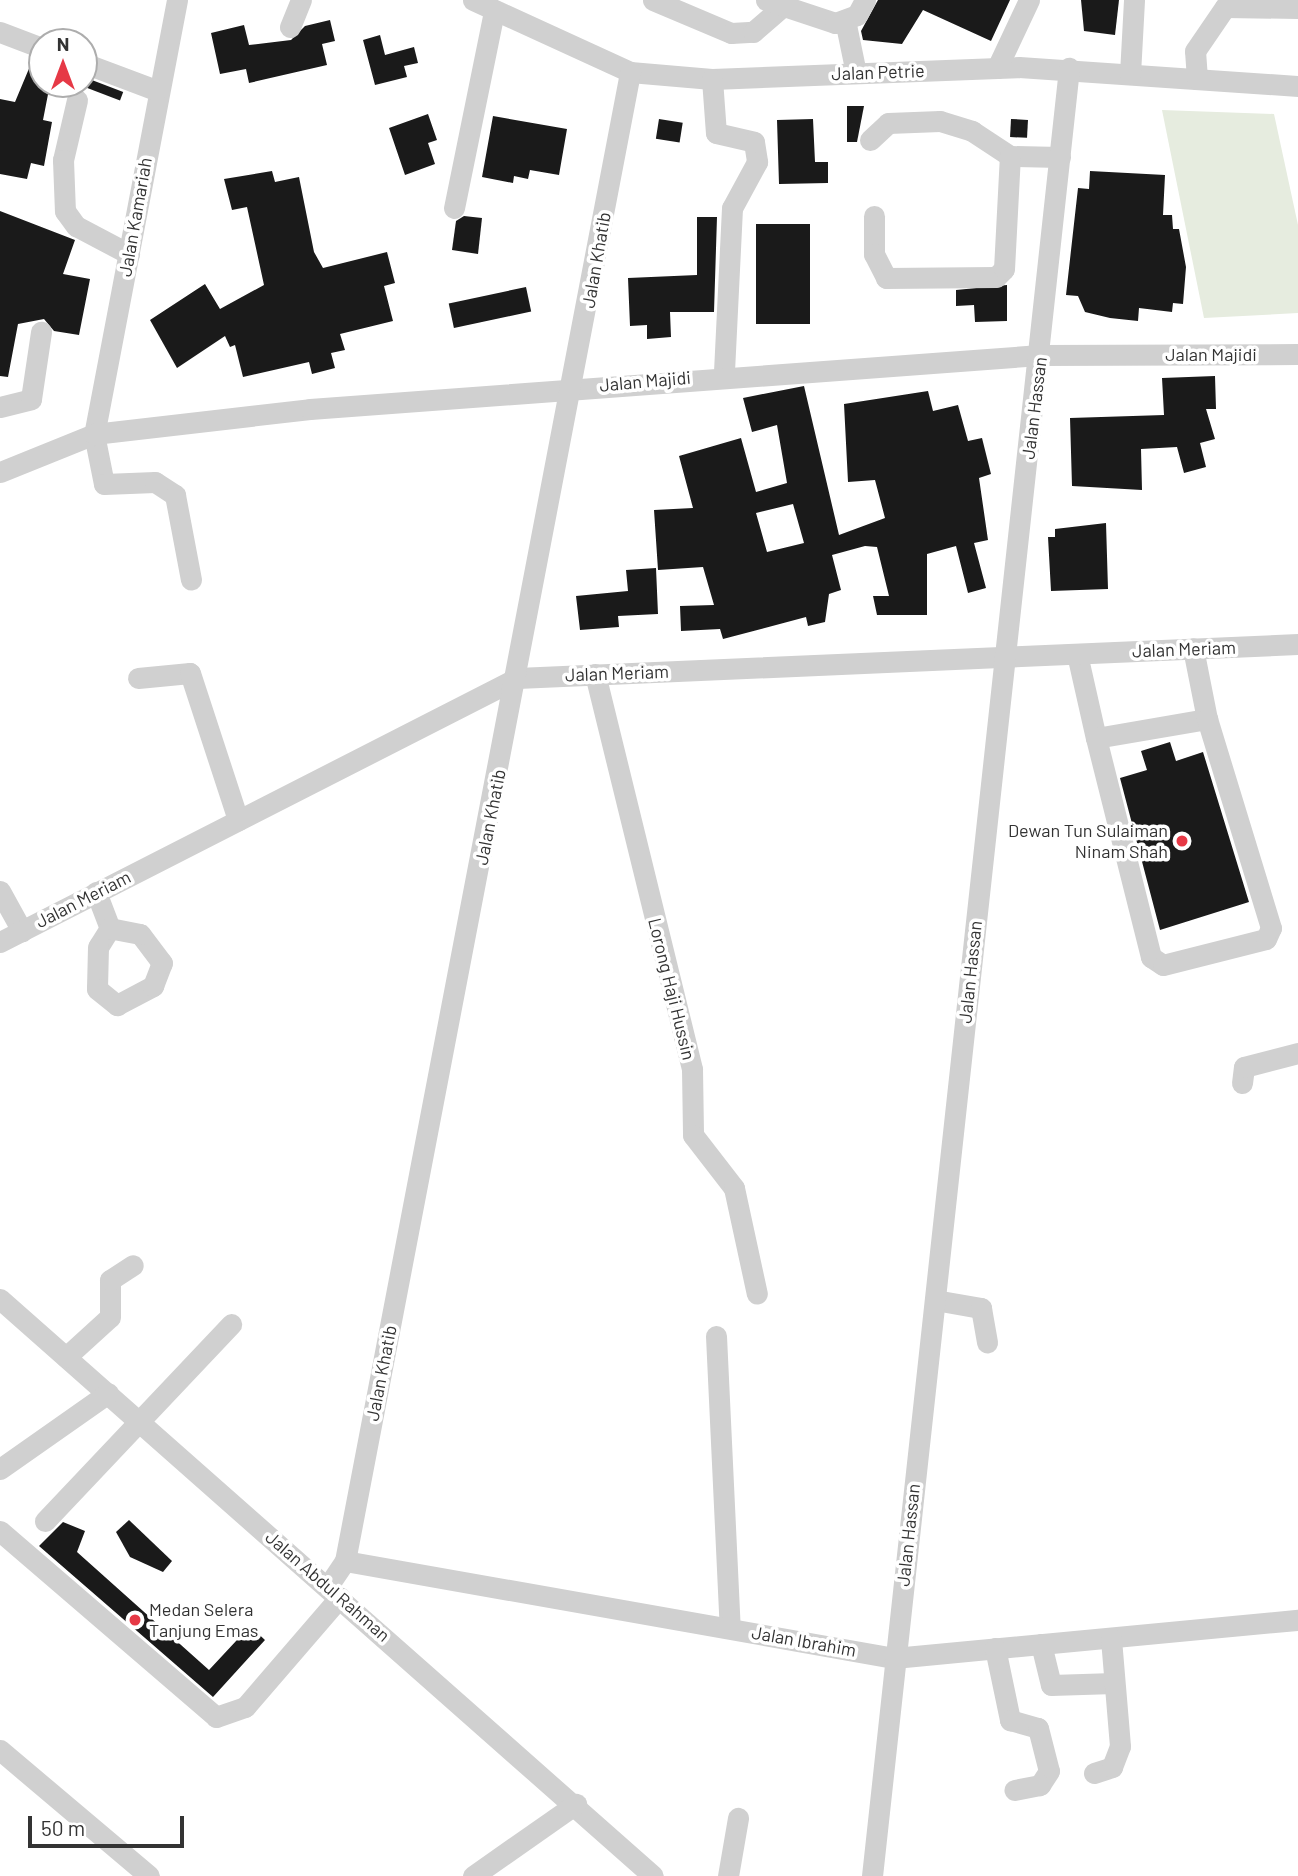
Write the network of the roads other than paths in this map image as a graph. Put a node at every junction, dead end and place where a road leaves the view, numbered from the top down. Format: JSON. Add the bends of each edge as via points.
{"nodes":[{"id":1,"x":177,"y":0,"type":"edge"},
{"id":2,"x":301,"y":0,"type":"edge"},
{"id":3,"x":473,"y":0,"type":"edge"},
{"id":4,"x":653,"y":0,"type":"edge"},
{"id":5,"x":865,"y":0,"type":"edge"},
{"id":6,"x":1030,"y":0,"type":"edge"},
{"id":7,"x":1134,"y":0,"type":"edge"},
{"id":8,"x":774,"y":3,"type":"edge"},
{"id":9,"x":1298,"y":8,"type":"edge"},
{"id":10,"x":494,"y":11,"type":"junction"},
{"id":11,"x":845,"y":20,"type":"junction"},
{"id":12,"x":290,"y":27,"type":"dead end"},
{"id":13,"x":0,"y":32,"type":"edge"},
{"id":14,"x":28,"y":43,"type":"edge"},
{"id":15,"x":98,"y":68,"type":"edge"},
{"id":16,"x":997,"y":68,"type":"junction"},
{"id":17,"x":1069,"y":68,"type":"junction"},
{"id":18,"x":630,"y":72,"type":"junction"},
{"id":19,"x":856,"y":73,"type":"junction"},
{"id":20,"x":1130,"y":74,"type":"junction"},
{"id":21,"x":712,"y":79,"type":"junction"},
{"id":22,"x":1197,"y":79,"type":"junction"},
{"id":23,"x":1298,"y":86,"type":"edge"},
{"id":24,"x":156,"y":90,"type":"junction"},
{"id":25,"x":77,"y":100,"type":"dead end"},
{"id":26,"x":870,"y":140,"type":"dead end"},
{"id":27,"x":1010,"y":156,"type":"junction"},
{"id":28,"x":1060,"y":157,"type":"junction"},
{"id":29,"x":454,"y":208,"type":"dead end"},
{"id":30,"x":874,"y":216,"type":"dead end"},
{"id":31,"x":128,"y":254,"type":"junction"},
{"id":32,"x":41,"y":332,"type":"dead end"},
{"id":33,"x":1298,"y":354,"type":"edge"},
{"id":34,"x":1040,"y":355,"type":"junction"},
{"id":35,"x":724,"y":374,"type":"junction"},
{"id":36,"x":574,"y":386,"type":"junction"},
{"id":37,"x":0,"y":407,"type":"edge"},
{"id":38,"x":94,"y":434,"type":"junction"},
{"id":39,"x":0,"y":471,"type":"edge"},
{"id":40,"x":191,"y":580,"type":"dead end"},
{"id":41,"x":1298,"y":645,"type":"edge"},
{"id":42,"x":1193,"y":648,"type":"junction"},
{"id":43,"x":1077,"y":654,"type":"junction"},
{"id":44,"x":1004,"y":657,"type":"junction"},
{"id":45,"x":594,"y":674,"type":"junction"},
{"id":46,"x":138,"y":678,"type":"dead end"},
{"id":47,"x":517,"y":678,"type":"junction"},
{"id":48,"x":1207,"y":719,"type":"junction"},
{"id":49,"x":1096,"y":738,"type":"junction"},
{"id":50,"x":238,"y":820,"type":"junction"},
{"id":51,"x":0,"y":891,"type":"edge"},
{"id":52,"x":96,"y":892,"type":"junction"},
{"id":53,"x":110,"y":928,"type":"dead end"},
{"id":54,"x":22,"y":931,"type":"junction"},
{"id":55,"x":0,"y":942,"type":"edge"},
{"id":56,"x":1298,"y":1053,"type":"edge"},
{"id":57,"x":1242,"y":1083,"type":"dead end"},
{"id":58,"x":133,"y":1265,"type":"dead end"},
{"id":59,"x":757,"y":1294,"type":"dead end"},
{"id":60,"x":0,"y":1298,"type":"edge"},
{"id":61,"x":934,"y":1300,"type":"junction"},
{"id":62,"x":231,"y":1324,"type":"dead end"},
{"id":63,"x":716,"y":1336,"type":"dead end"},
{"id":64,"x":987,"y":1342,"type":"dead end"},
{"id":65,"x":66,"y":1357,"type":"junction"},
{"id":66,"x":108,"y":1393,"type":"junction"},
{"id":67,"x":140,"y":1421,"type":"junction"},
{"id":68,"x":0,"y":1469,"type":"edge"},
{"id":69,"x":45,"y":1521,"type":"dead end"},
{"id":70,"x":0,"y":1531,"type":"edge"},
{"id":71,"x":345,"y":1561,"type":"junction"},
{"id":72,"x":334,"y":1591,"type":"junction"},
{"id":73,"x":1298,"y":1620,"type":"edge"},
{"id":74,"x":730,"y":1628,"type":"junction"},
{"id":75,"x":1111,"y":1638,"type":"junction"},
{"id":76,"x":1041,"y":1644,"type":"junction"},
{"id":77,"x":995,"y":1648,"type":"junction"},
{"id":78,"x":894,"y":1658,"type":"junction"},
{"id":79,"x":1114,"y":1683,"type":"junction"},
{"id":80,"x":0,"y":1750,"type":"edge"},
{"id":81,"x":1094,"y":1773,"type":"dead end"},
{"id":82,"x":1014,"y":1790,"type":"dead end"},
{"id":83,"x":576,"y":1804,"type":"junction"},
{"id":84,"x":738,"y":1818,"type":"dead end"},
{"id":85,"x":149,"y":1876,"type":"edge"},
{"id":86,"x":473,"y":1876,"type":"edge"},
{"id":87,"x":653,"y":1876,"type":"edge"},
{"id":88,"x":728,"y":1876,"type":"edge"},
{"id":89,"x":872,"y":1876,"type":"edge"}],
"edges":[{"from":1,"to":24,"type":"street","name":"Jalan Kamariah"},
{"from":2,"to":12,"type":"street"},
{"from":3,"to":10,"type":"street","name":"Jalan Petrie"},
{"from":4,"to":8,"type":"street","via":[[731,33],[753,32]]},
{"from":5,"to":11,"type":"street","via":[[857,15]]},
{"from":6,"to":16,"type":"street"},
{"from":7,"to":20,"type":"street"},
{"from":8,"to":11,"type":"street","via":[[819,22]]},
{"from":9,"to":22,"type":"street","via":[[1225,7],[1195,51]]},
{"from":10,"to":18,"type":"street","name":"Jalan Petrie"},
{"from":10,"to":29,"type":"street"},
{"from":11,"to":19,"type":"street"},
{"from":13,"to":14,"type":"street"},
{"from":15,"to":24,"type":"street"},
{"from":16,"to":17,"type":"street","name":"Jalan Petrie"},
{"from":16,"to":19,"type":"street","name":"Jalan Petrie"},
{"from":17,"to":20,"type":"street","name":"Jalan Petrie"},
{"from":17,"to":28,"type":"street","name":"Jalan Hassan"},
{"from":18,"to":21,"type":"street","name":"Jalan Petrie"},
{"from":18,"to":36,"type":"street","name":"Jalan Khatib"},
{"from":19,"to":21,"type":"street","name":"Jalan Petrie"},
{"from":20,"to":22,"type":"street","name":"Jalan Petrie"},
{"from":21,"to":35,"type":"street","via":[[716,133],[754,142],[757,162],[732,208]]},
{"from":22,"to":23,"type":"street","name":"Jalan Petrie"},
{"from":24,"to":31,"type":"street","name":"Jalan Kamariah"},
{"from":25,"to":31,"type":"street","via":[[63,160],[65,211],[76,226]]},
{"from":26,"to":27,"type":"street","via":[[888,123],[940,121],[972,131]]},
{"from":27,"to":28,"type":"street"},
{"from":27,"to":30,"type":"street","via":[[1004,269],[996,277],[886,278],[874,254]]},
{"from":28,"to":34,"type":"street","name":"Jalan Hassan"},
{"from":31,"to":38,"type":"street","name":"Jalan Kamariah"},
{"from":32,"to":37,"type":"street","via":[[31,399]]},
{"from":33,"to":34,"type":"street","name":"Jalan Majidi"},
{"from":34,"to":35,"type":"street","name":"Jalan Majidi"},
{"from":34,"to":44,"type":"street","name":"Jalan Hassan"},
{"from":35,"to":36,"type":"street","name":"Jalan Majidi"},
{"from":36,"to":38,"type":"street","name":"Jalan Majidi"},
{"from":36,"to":47,"type":"street","name":"Jalan Khatib"},
{"from":38,"to":39,"type":"street","name":"Jalan Majidi"},
{"from":38,"to":40,"type":"street","via":[[103,484],[155,482],[175,495]]},
{"from":41,"to":42,"type":"street","name":"Jalan Meriam"},
{"from":42,"to":43,"type":"street","name":"Jalan Meriam"},
{"from":42,"to":48,"type":"street"},
{"from":43,"to":44,"type":"street","name":"Jalan Meriam"},
{"from":43,"to":49,"type":"street"},
{"from":44,"to":45,"type":"street","name":"Jalan Meriam"},
{"from":44,"to":61,"type":"street","name":"Jalan Hassan"},
{"from":45,"to":47,"type":"street","name":"Jalan Meriam"},
{"from":45,"to":59,"type":"street","name":"Lorong Haji Hussin","via":[[692,1069],[693,1135],[734,1188]]},
{"from":46,"to":50,"type":"street","via":[[190,673]]},
{"from":47,"to":50,"type":"street","name":"Jalan Meriam"},
{"from":47,"to":71,"type":"street","name":"Jalan Khatib"},
{"from":48,"to":49,"type":"street"},
{"from":48,"to":49,"type":"street","via":[[1271,928],[1266,939],[1163,965],[1151,957]]},
{"from":50,"to":52,"type":"street","name":"Jalan Meriam"},
{"from":51,"to":54,"type":"street"},
{"from":52,"to":53,"type":"street"},
{"from":52,"to":54,"type":"street","name":"Jalan Meriam"},
{"from":54,"to":55,"type":"street","name":"Jalan Meriam"},
{"from":56,"to":57,"type":"street","via":[[1244,1068]]},
{"from":58,"to":65,"type":"street","via":[[110,1280],[110,1317]]},
{"from":60,"to":65,"type":"street","name":"Jalan Abdul Rahman"},
{"from":61,"to":64,"type":"street","via":[[981,1308]]},
{"from":61,"to":78,"type":"street","name":"Jalan Hassan"},
{"from":62,"to":67,"type":"street"},
{"from":63,"to":74,"type":"street"},
{"from":65,"to":66,"type":"street","name":"Jalan Abdul Rahman"},
{"from":66,"to":67,"type":"street","name":"Jalan Abdul Rahman"},
{"from":66,"to":68,"type":"street"},
{"from":67,"to":69,"type":"street"},
{"from":67,"to":72,"type":"street","name":"Jalan Abdul Rahman"},
{"from":70,"to":72,"type":"street","via":[[216,1717],[244,1707]]},
{"from":71,"to":72,"type":"street"},
{"from":71,"to":74,"type":"street","name":"Jalan Ibrahim"},
{"from":72,"to":83,"type":"street","name":"Jalan Abdul Rahman"},
{"from":73,"to":75,"type":"street","name":"Jalan Ibrahim"},
{"from":74,"to":78,"type":"street","name":"Jalan Ibrahim"},
{"from":75,"to":76,"type":"street","name":"Jalan Ibrahim"},
{"from":75,"to":79,"type":"street"},
{"from":76,"to":77,"type":"street","name":"Jalan Ibrahim"},
{"from":76,"to":79,"type":"street","via":[[1051,1685]]},
{"from":77,"to":78,"type":"street","name":"Jalan Ibrahim"},
{"from":77,"to":82,"type":"street","via":[[1010,1720],[1038,1728],[1049,1771],[1040,1785]]},
{"from":78,"to":89,"type":"street","name":"Jalan Hassan"},
{"from":79,"to":81,"type":"street","via":[[1120,1746],[1112,1767]]},
{"from":80,"to":85,"type":"street"},
{"from":83,"to":86,"type":"street"},
{"from":83,"to":87,"type":"street","name":"Jalan Abdul Rahman"},
{"from":84,"to":88,"type":"street"}]}
